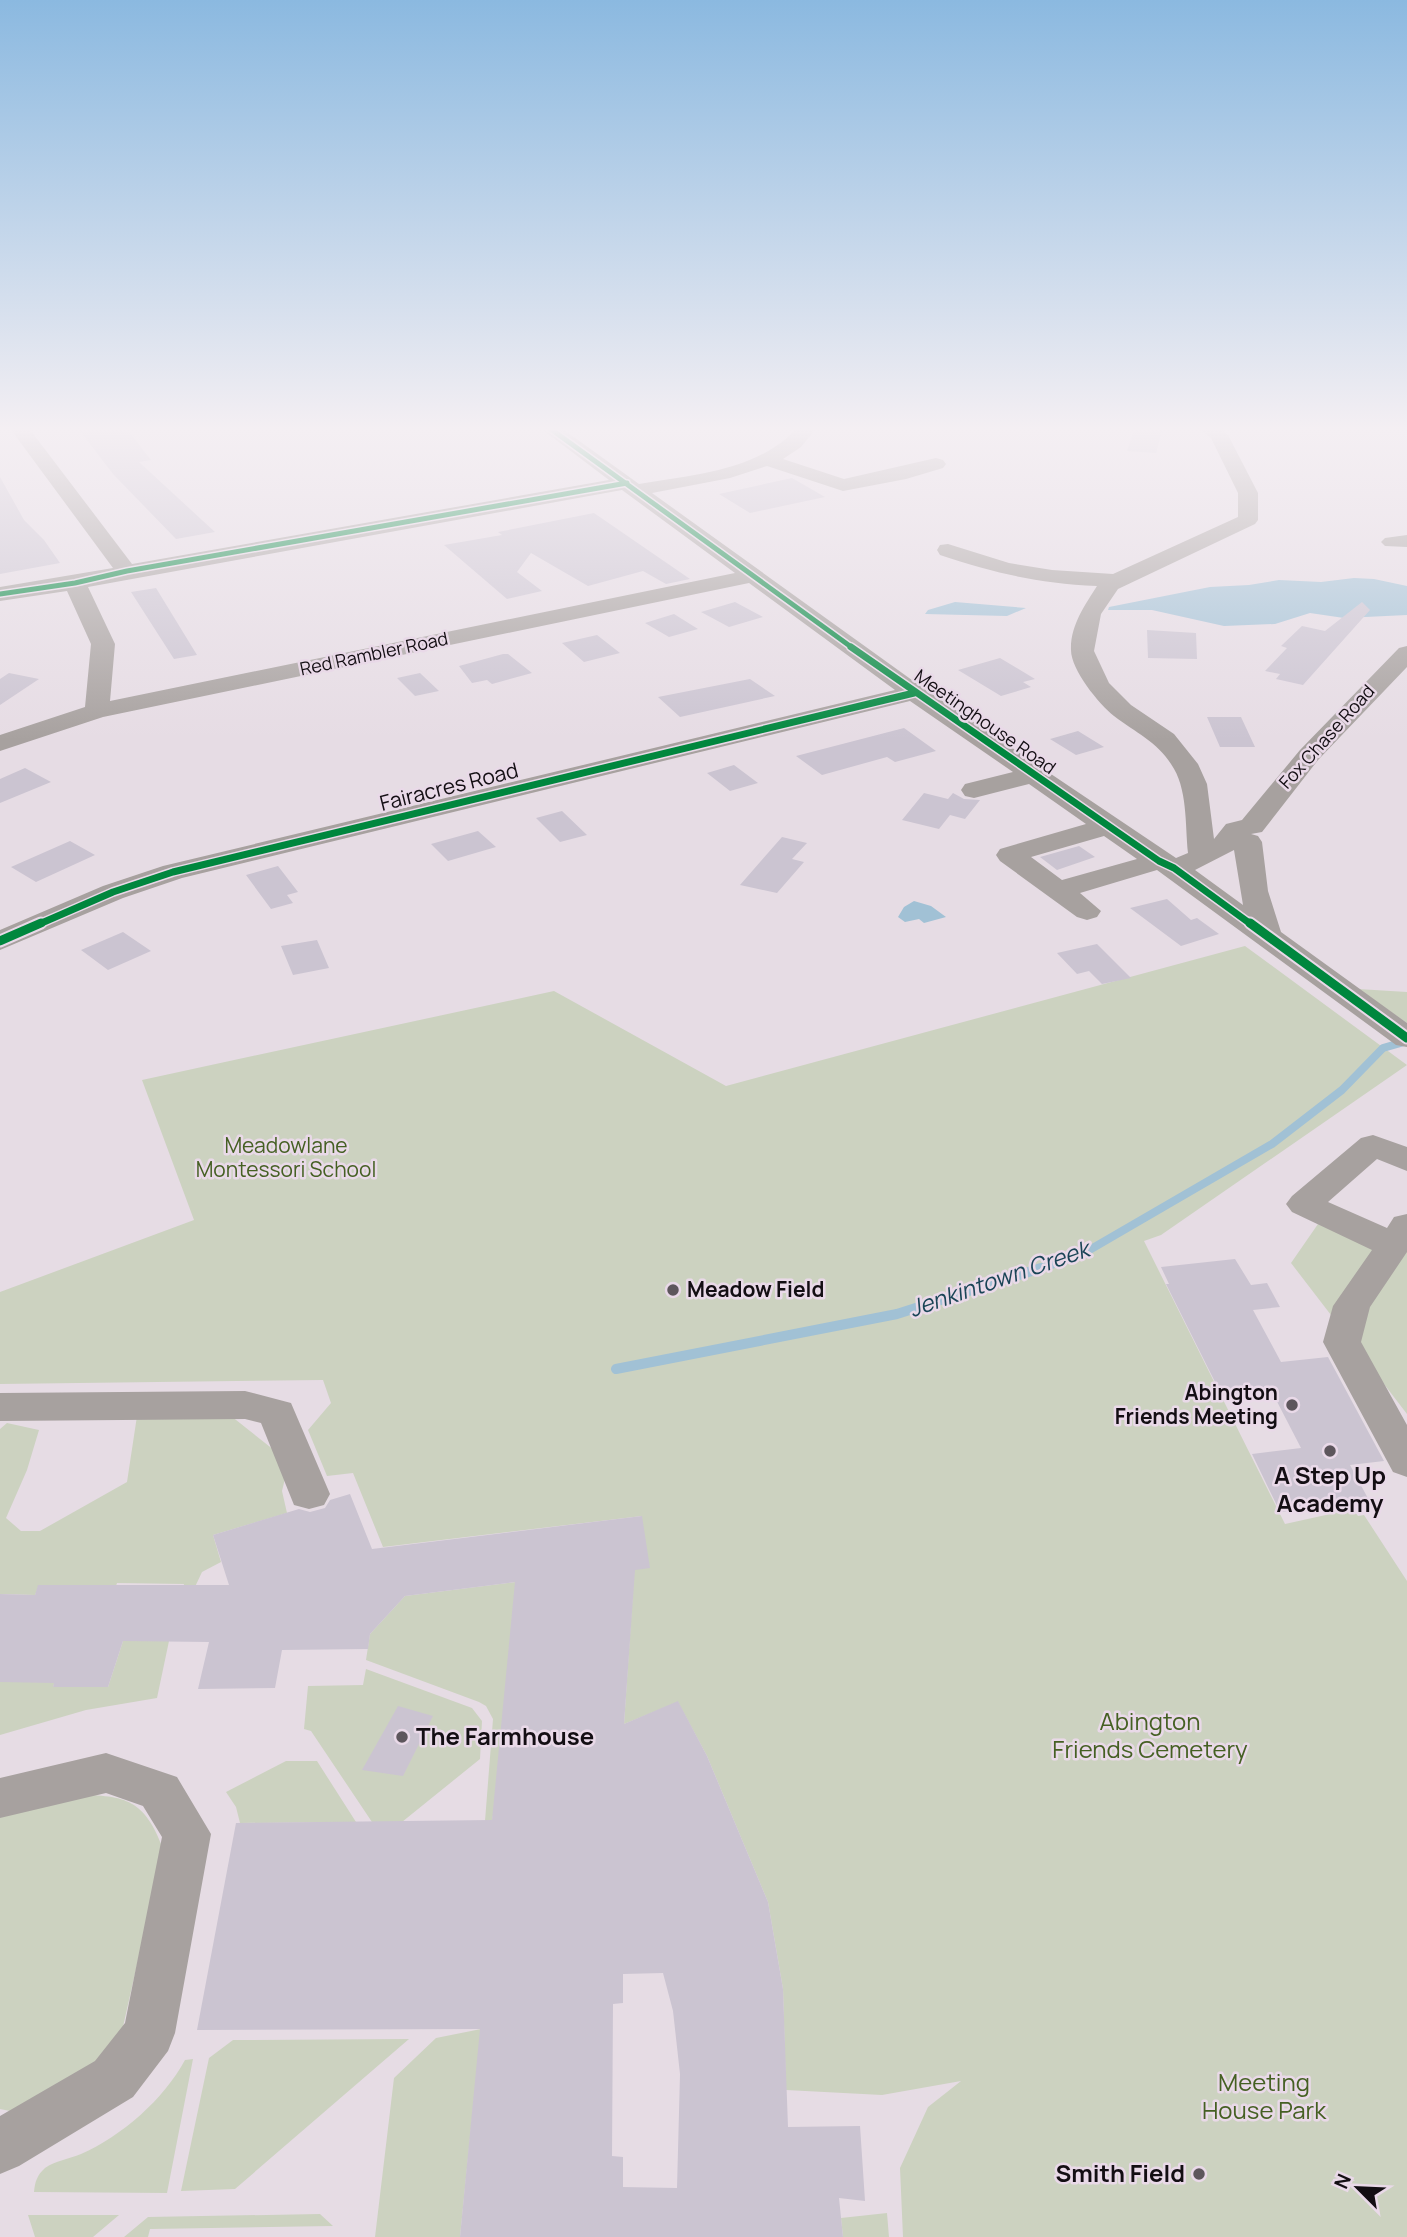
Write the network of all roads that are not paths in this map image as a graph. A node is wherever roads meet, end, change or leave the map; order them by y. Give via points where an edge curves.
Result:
1 (97, 531) edge
2 (362, 531) edge
3 (692, 531) edge
4 (1224, 531) edge
5 (948, 550) dead end
6 (127, 571) junction
7 (751, 576) junction
8 (1118, 581) junction
9 (75, 583) junction
10 (0, 594) edge
11 (1407, 653) edge
12 (914, 693) junction
13 (97, 711) junction
14 (0, 743) edge
15 (1034, 775) junction
16 (974, 790) dead end
17 (1107, 826) junction
18 (1250, 834) junction
19 (1184, 861) junction
20 (1058, 890) junction
21 (1087, 911) dead end
22 (1269, 939) junction
23 (0, 942) edge
24 (1395, 1030) edge
25 (1407, 1160) edge
26 (1400, 1235) edge
27 (0, 1407) edge
28 (1407, 1462) edge
29 (309, 1494) dead end
30 (0, 1798) edge
31 (0, 2147) edge

1 - 6 street
2 - 6 street
3 - 7 street, Meetinghouse Road
4 - 8 street
5 - 8 street via 1034,574
6 - 9 street
7 - 12 street, Meetinghouse Road
7 - 13 street, Red Rambler Road
8 - 19 street via 1110,584 1090,614 1082,651 1098,686 1122,710 1165,739 1185,764 1194,784
9 - 10 street
9 - 13 street via 103,644
11 - 18 street, Fox Chase Road via 1309,755
12 - 15 street, Meetinghouse Road
12 - 23 street, Fairacres Road via 173,872 113,892
13 - 14 street, Red Rambler Road
15 - 16 street
15 - 17 street, Meetinghouse Road
17 - 19 street, Meetinghouse Road
17 - 20 street via 1010,855
18 - 19 street, Fox Chase Road via 1233,855
18 - 22 street via 1250,882
19 - 20 street, Fox Chase Road
19 - 22 street, Meetinghouse Road
20 - 21 street
22 - 24 street, Meetinghouse Road
25 - 26 street via 1373,1145 1304,1204
26 - 28 street via 1352,1306 1342,1342
27 - 29 street via 245,1405 276,1413
30 - 31 street via 106,1773 160,1791 187,1834 149,2033 114,2079

